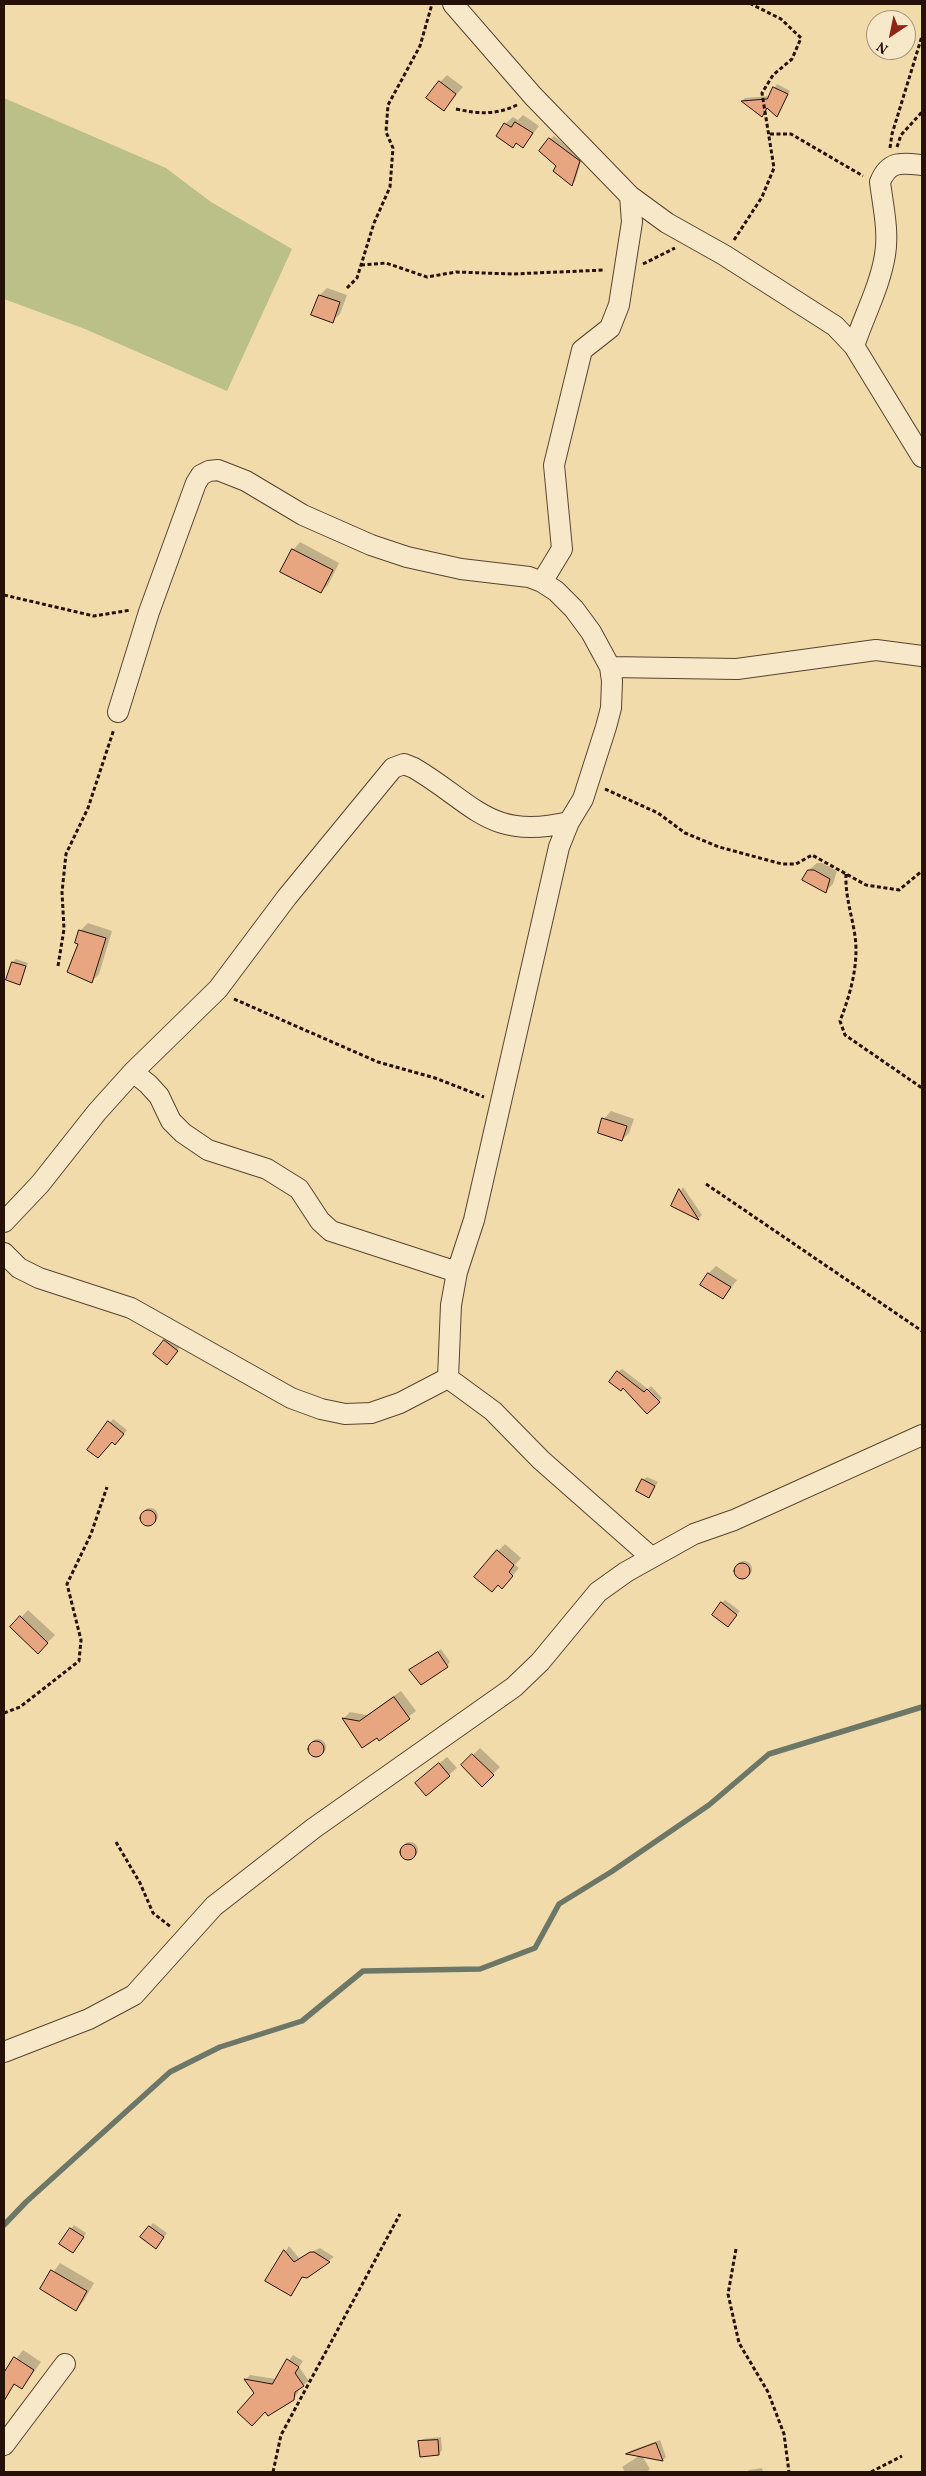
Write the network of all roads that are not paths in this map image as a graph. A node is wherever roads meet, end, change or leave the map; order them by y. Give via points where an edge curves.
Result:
1 (453, 4) edge
2 (922, 165) edge
3 (630, 196) junction
4 (854, 346) junction
5 (922, 457) edge
6 (542, 582) junction
7 (922, 656) edge
8 (610, 667) junction
9 (118, 712) road end
10 (569, 822) junction
11 (133, 1072) junction
12 (4, 1222) edge
13 (4, 1253) edge
14 (458, 1272) junction
15 (448, 1378) junction
16 (922, 1435) edge
17 (651, 1557) junction
18 (4, 2052) edge
19 (65, 2364) dead end
20 (4, 2445) edge

1 - 3 street via 533,96
2 - 4 street via 894,164 880,182 886,232 885,255
3 - 4 street via 694,240 819,314
3 - 6 street via 632,222 619,305 610,328 582,350 554,465 562,548
4 - 5 street
6 - 8 street via 574,609
6 - 9 street via 530,577 461,569 407,557 303,515 246,481 218,470 209,471 196,483 149,612
7 - 8 street via 876,650 737,669
8 - 10 street via 611,708 590,782
10 - 11 street via 531,828 499,824 482,816 414,768 404,764 393,768 293,889 218,989
10 - 14 street via 559,848 474,1220
11 - 12 street via 40,1184
11 - 14 street via 159,1096 171,1121 183,1133 208,1150 267,1169 298,1189 331,1231
13 - 15 street via 19,1268 39,1278 131,1308 291,1398 321,1409 346,1414 370,1413 400,1403
14 - 15 street via 451,1306
15 - 17 street via 492,1411 541,1460
16 - 17 street via 734,1520 694,1534
17 - 18 street via 598,1592 540,1662 514,1687 314,1828 214,1906 134,1995 89,2018
19 - 20 street

